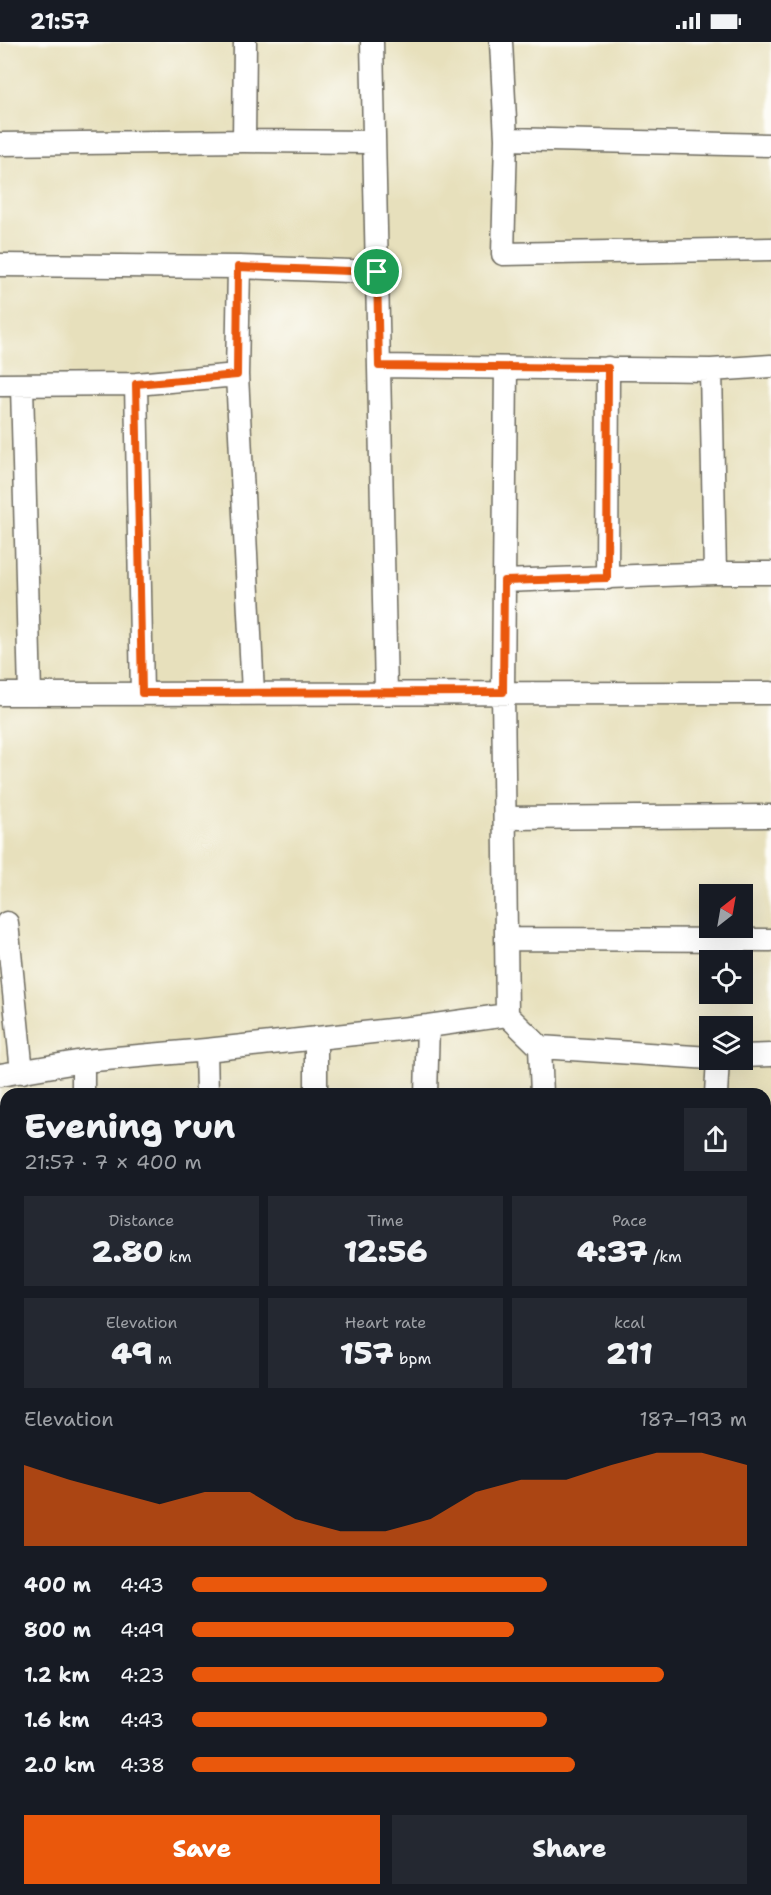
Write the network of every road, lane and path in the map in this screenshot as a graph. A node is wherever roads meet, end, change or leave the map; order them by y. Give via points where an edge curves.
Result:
1 (245, 42) edge
2 (372, 42) edge
3 (501, 42) edge
4 (506, 139) junction
5 (244, 141) junction
6 (374, 142) junction
7 (0, 144) edge
8 (771, 146) edge
9 (771, 249) edge
10 (0, 265) edge
11 (238, 267) junction
12 (377, 272) junction
13 (379, 366) junction
14 (771, 366) edge
15 (506, 368) junction
16 (608, 368) junction
17 (711, 370) junction
18 (237, 375) junction
19 (136, 384) junction
20 (11, 386) edge
21 (715, 573) junction
22 (771, 573) edge
23 (607, 578) junction
24 (504, 581) junction
25 (503, 692) junction
26 (142, 693) junction
27 (253, 693) junction
28 (386, 693) junction
29 (771, 693) edge
30 (0, 694) edge
31 (30, 694) junction
32 (771, 816) edge
33 (505, 818) junction
34 (7, 923) dead end
35 (507, 939) junction
36 (771, 940) edge
37 (507, 1015) junction
38 (428, 1026) junction
39 (316, 1038) junction
40 (540, 1047) junction
41 (206, 1050) junction
42 (771, 1055) edge
43 (753, 1056) edge
44 (699, 1057) edge
45 (83, 1061) junction
46 (717, 1070) edge
47 (11, 1073) edge
48 (83, 1088) edge
49 (207, 1088) edge
50 (316, 1088) edge
51 (426, 1088) edge
52 (542, 1088) edge
53 (716, 1088) edge

1 - 5 street
2 - 6 street
3 - 4 street
4 - 8 street
4 - 9 street via 503,254
5 - 6 street
5 - 7 street
6 - 12 street
10 - 11 street
11 - 12 street
11 - 18 street
12 - 13 street
13 - 15 street
13 - 28 street
14 - 17 street
15 - 16 street
15 - 24 street
16 - 17 street
16 - 23 street
17 - 21 street
18 - 19 street
18 - 27 street
19 - 20 street
19 - 26 street
20 - 31 street
21 - 22 street
21 - 23 street
23 - 24 street
24 - 25 street
25 - 28 street
25 - 29 street
25 - 33 street
26 - 27 street
26 - 31 street
27 - 28 street
30 - 31 street
32 - 33 street
33 - 35 street
34 - 47 street
35 - 36 street
35 - 37 street
37 - 38 street
37 - 40 street
38 - 39 street
38 - 51 street
39 - 41 street
39 - 50 street
40 - 44 street
40 - 52 street
41 - 45 street
41 - 49 street
42 - 43 street
45 - 47 street
45 - 48 street
46 - 53 street

